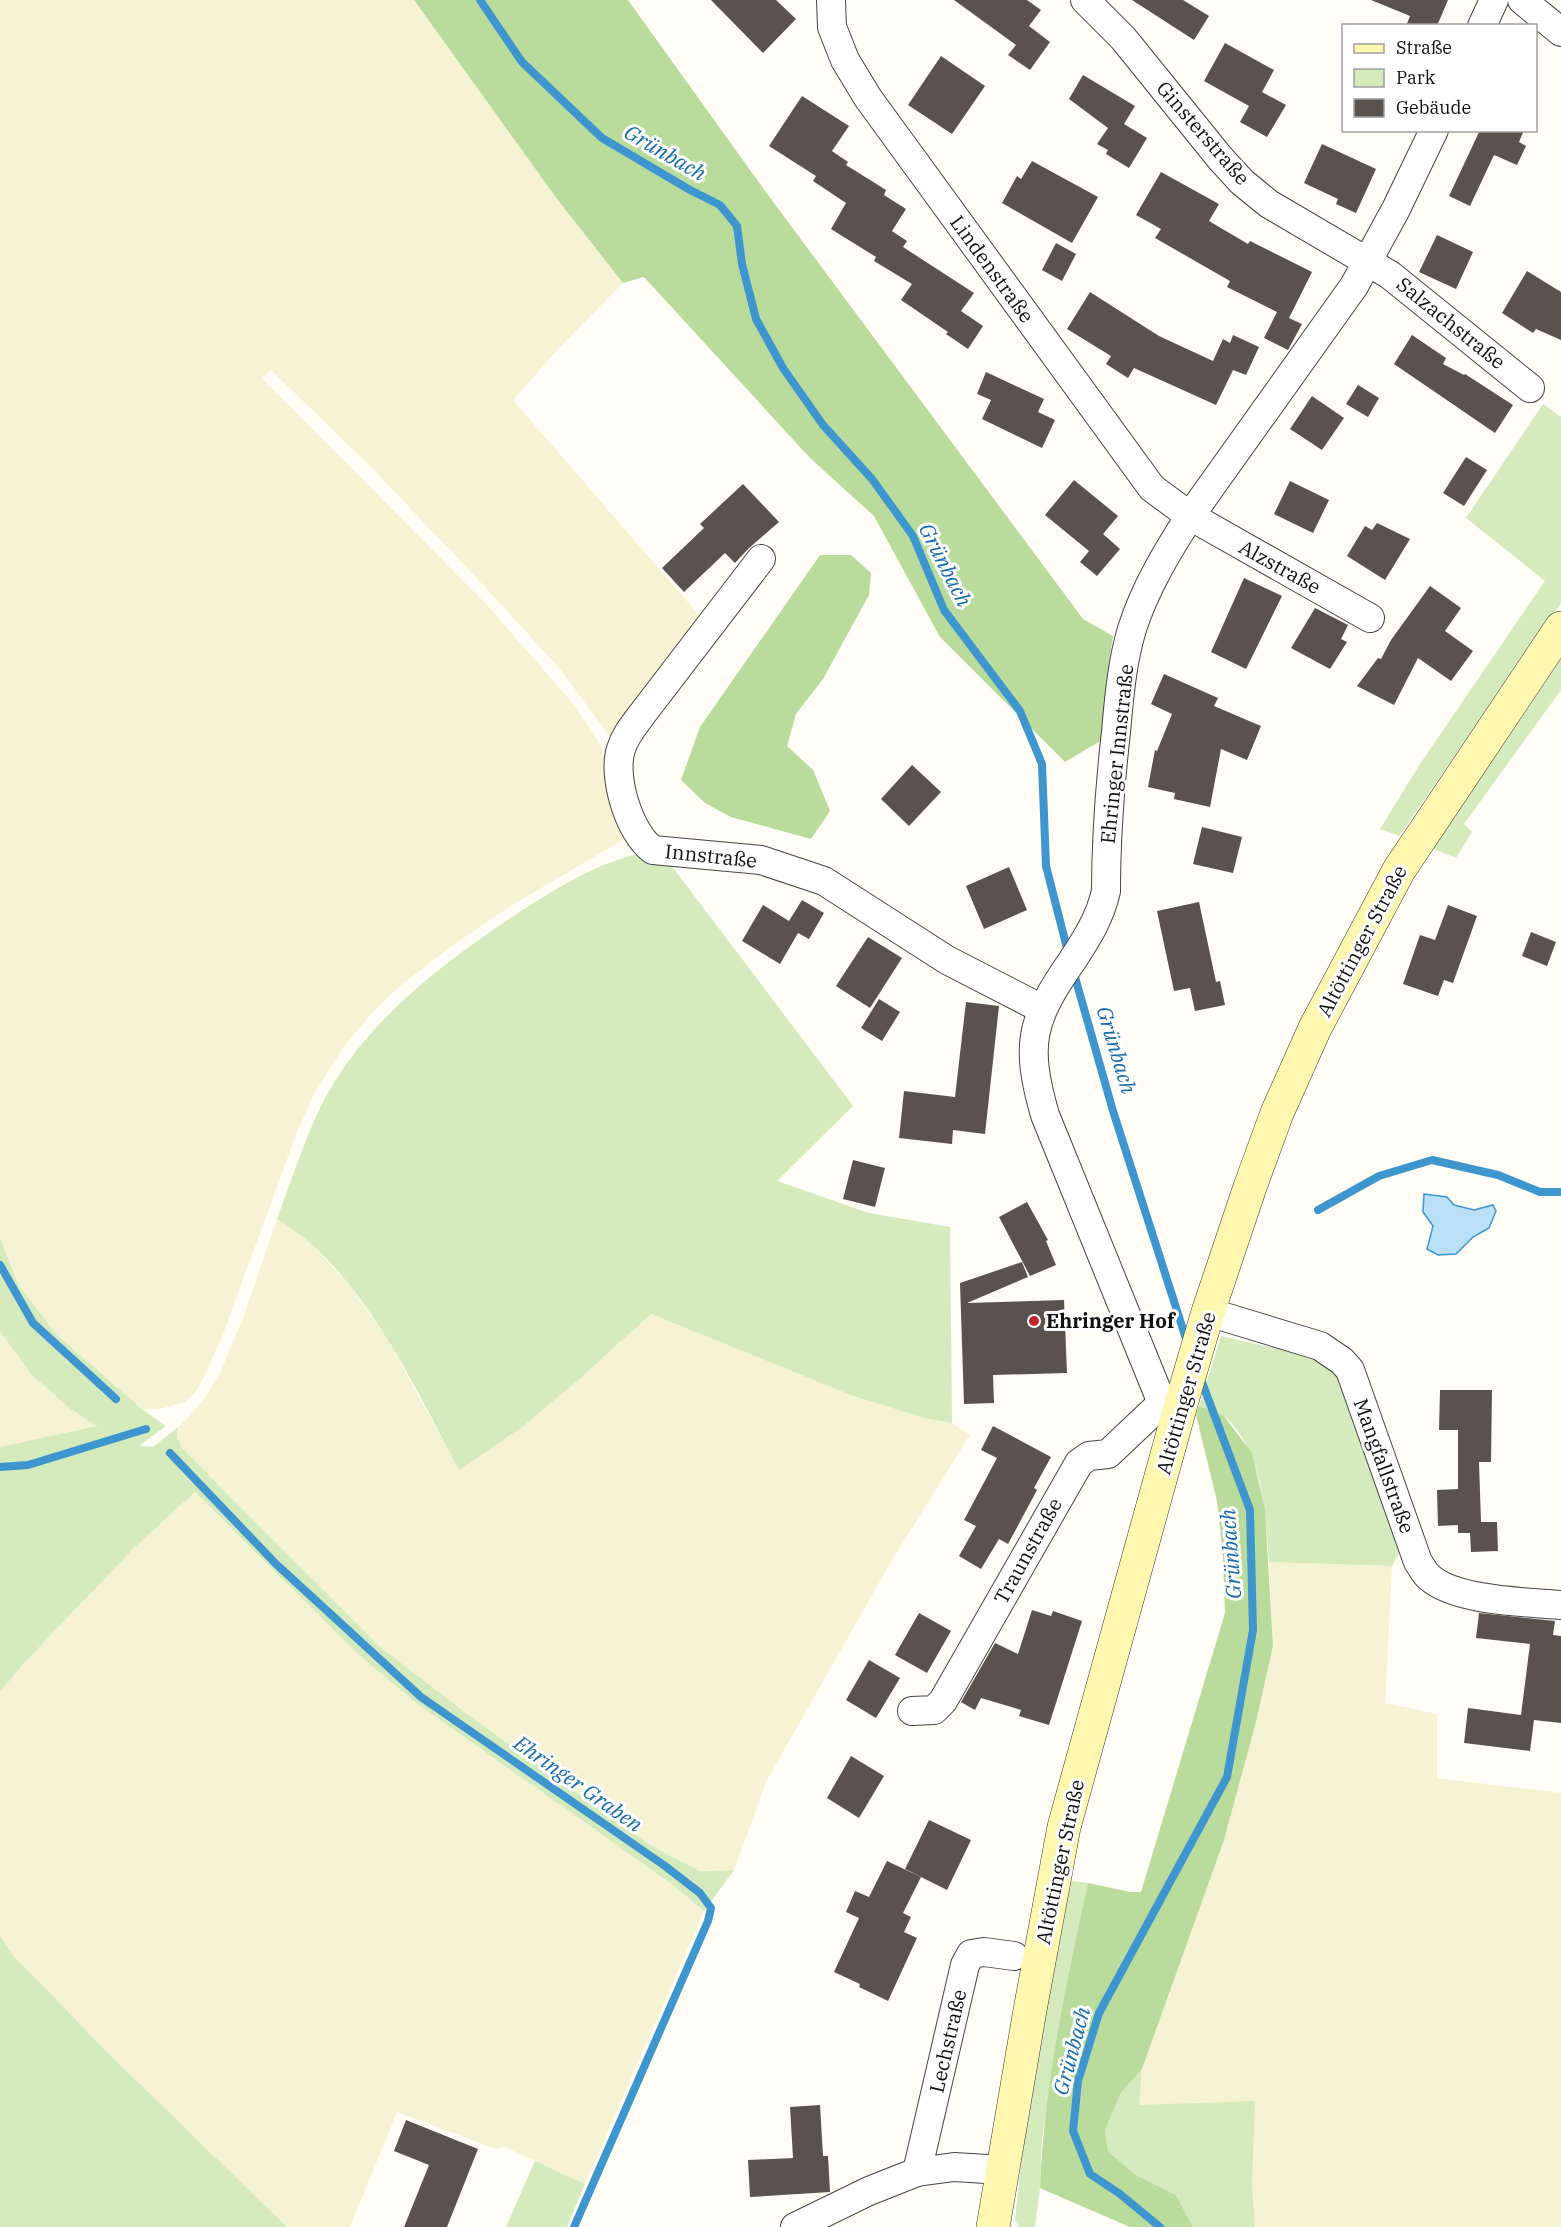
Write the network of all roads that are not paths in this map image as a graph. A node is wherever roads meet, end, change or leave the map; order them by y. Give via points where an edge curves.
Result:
1 (831, 0) edge
2 (1085, 0) edge
3 (1494, 0) edge
4 (1522, 0) edge
5 (1483, 24) edge
6 (1561, 32) edge
7 (1433, 132) edge
8 (1369, 261) junction
9 (1530, 387) dead end
10 (1190, 516) junction
11 (761, 559) dead end
12 (1370, 618) dead end
13 (1561, 628) edge
14 (1042, 1010) junction
15 (1205, 1322) junction
16 (1175, 1404) junction
17 (1561, 1605) edge
18 (912, 1711) dead end
19 (1014, 1956) dead end
20 (1003, 2170) junction
21 (917, 2172) junction
22 (795, 2227) edge
23 (993, 2227) edge

1 - 10 street, Lindenstraße via 832,27 845,60 868,98 1152,488
2 - 8 street, Ginsterstraße via 1123,38 1242,182 1269,204
3 - 5 street
4 - 6 street
7 - 8 street, Ehringer Innstraße
8 - 9 street, Salzachstraße
8 - 10 street, Ehringer Innstraße
10 - 12 street, Alzstraße
10 - 14 street, Ehringer Innstraße via 1155,575 1131,631 1120,688 1106,891 1101,912
11 - 14 street, Innstraße via 628,733 621,748 618,766 624,799 636,831 653,850 761,860 824,881 947,960
13 - 15 main road, Altöttinger Straße via 1399,870 1347,967 1277,1113
14 - 16 street, Ehringer Innstraße via 1032,1056 1045,1115
15 - 16 main road, Altöttinger Straße
15 - 17 street, Mangfallstraße via 1320,1346 1350,1370 1419,1562 1428,1577 1463,1594
16 - 18 street, Traunstraße via 1108,1454 1089,1456 1078,1463 943,1701 934,1710
16 - 20 main road, Altöttinger Straße via 1065,1827
19 - 21 street, Lechstraße via 971,1954 965,1965
20 - 21 street via 954,2167
20 - 23 main road, Altöttinger Straße
21 - 22 street

